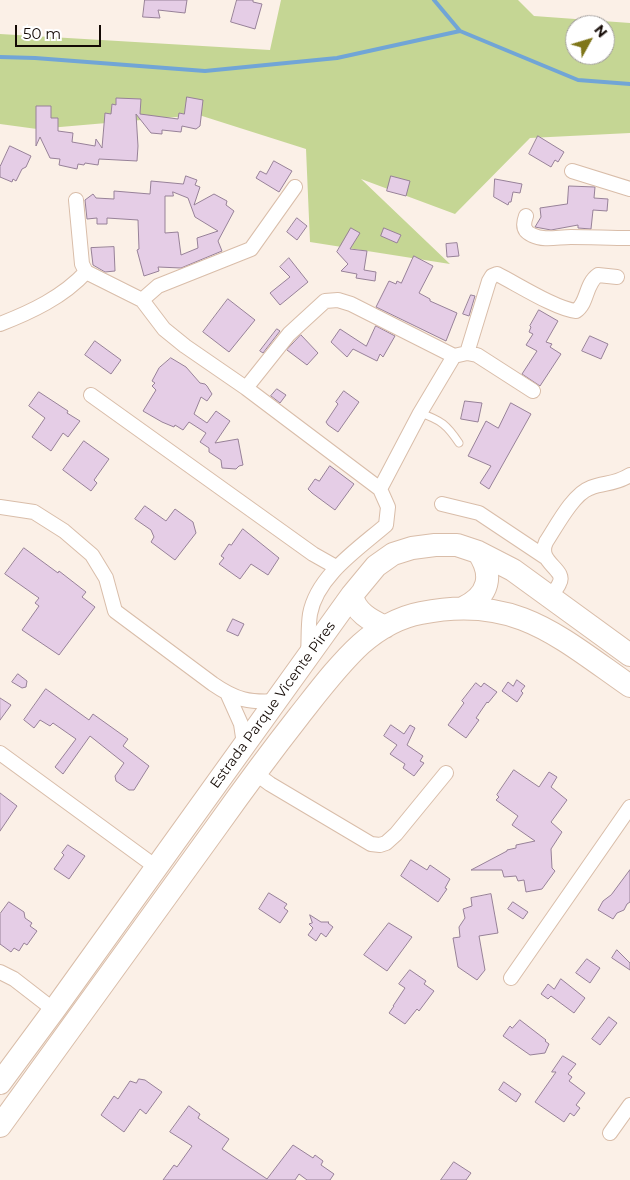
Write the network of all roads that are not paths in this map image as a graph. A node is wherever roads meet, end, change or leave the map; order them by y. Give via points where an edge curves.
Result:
1 (572, 171) dead end
2 (295, 187) dead end
3 (630, 189) edge
4 (76, 200) dead end
5 (526, 216) dead end
6 (630, 238) edge
7 (86, 272) junction
8 (617, 277) dead end
9 (142, 300) junction
10 (0, 324) edge
11 (460, 355) junction
12 (246, 388) junction
13 (533, 391) dead end
14 (91, 395) dead end
15 (420, 413) junction
16 (459, 443) dead end
17 (630, 474) edge
18 (380, 489) junction
19 (442, 504) dead end
20 (0, 507) edge
21 (478, 552) junction
22 (545, 557) junction
23 (336, 567) junction
24 (352, 595) junction
25 (549, 597) junction
26 (463, 608) junction
27 (385, 627) junction
28 (630, 655) edge
29 (308, 656) junction
30 (630, 686) edge
31 (228, 695) junction
32 (277, 700) junction
33 (244, 744) junction
34 (0, 753) edge
35 (255, 773) junction
36 (446, 773) dead end
37 (630, 807) edge
38 (156, 867) junction
39 (0, 972) edge
40 (512, 978) dead end
41 (54, 1010) junction
42 (22, 1052) junction
43 (44, 1065) junction
44 (0, 1083) edge
45 (630, 1105) edge
46 (0, 1126) edge
47 (610, 1133) dead end

1 - 3 street
2 - 9 street via 251,249 158,286
4 - 7 street via 82,264
5 - 6 street via 524,230 532,235 552,239
7 - 9 street
7 - 10 street via 76,283 31,312
8 - 11 street via 605,274 592,279 580,308 570,311 497,274 492,276
9 - 12 street via 164,329
11 - 12 street via 351,304 325,301 289,334
11 - 13 street via 477,355
11 - 15 street
12 - 18 street
14 - 23 street via 313,554
15 - 16 lane via 448,426
15 - 18 street
17 - 22 street via 581,493 546,542 543,548
18 - 23 street via 388,507 386,525
19 - 22 street via 479,513
20 - 31 street via 34,512 64,531 92,555 106,578 115,611
21 - 24 main road, Estrada Parque Vicente Pires via 457,545 435,545 393,554 376,566
21 - 25 main road, Estrada Parque Vicente Pires via 513,570
21 - 26 main road via 485,561 486,584 473,603
22 - 25 street via 561,577
23 - 29 street via 326,578 310,613
24 - 27 main road via 360,612
24 - 29 main road, Estrada Parque Vicente Pires
25 - 28 main road, Estrada Parque Vicente Pires
26 - 27 main road, Estrada Parque Vicente Pires via 419,613
26 - 30 main road, Estrada Parque Vicente Pires via 498,611 539,625
27 - 35 main road, Estrada Parque Vicente Pires via 339,667
29 - 32 main road, Estrada Parque Vicente Pires
31 - 32 street via 257,702
31 - 33 street via 241,724
32 - 33 main road, Estrada Parque Vicente Pires
33 - 38 main road, Estrada Parque Vicente Pires
34 - 38 street
35 - 36 street via 372,844 380,845 396,834
35 - 43 main road, Estrada Parque Vicente Pires
37 - 40 street
38 - 41 main road, Estrada Parque Vicente Pires
39 - 41 street
41 - 42 main road, Estrada Parque Vicente Pires
42 - 43 main road via 28,1050 39,1054
42 - 44 main road, Estrada Parque Vicente Pires
43 - 46 main road, Estrada Parque Vicente Pires
45 - 47 street

